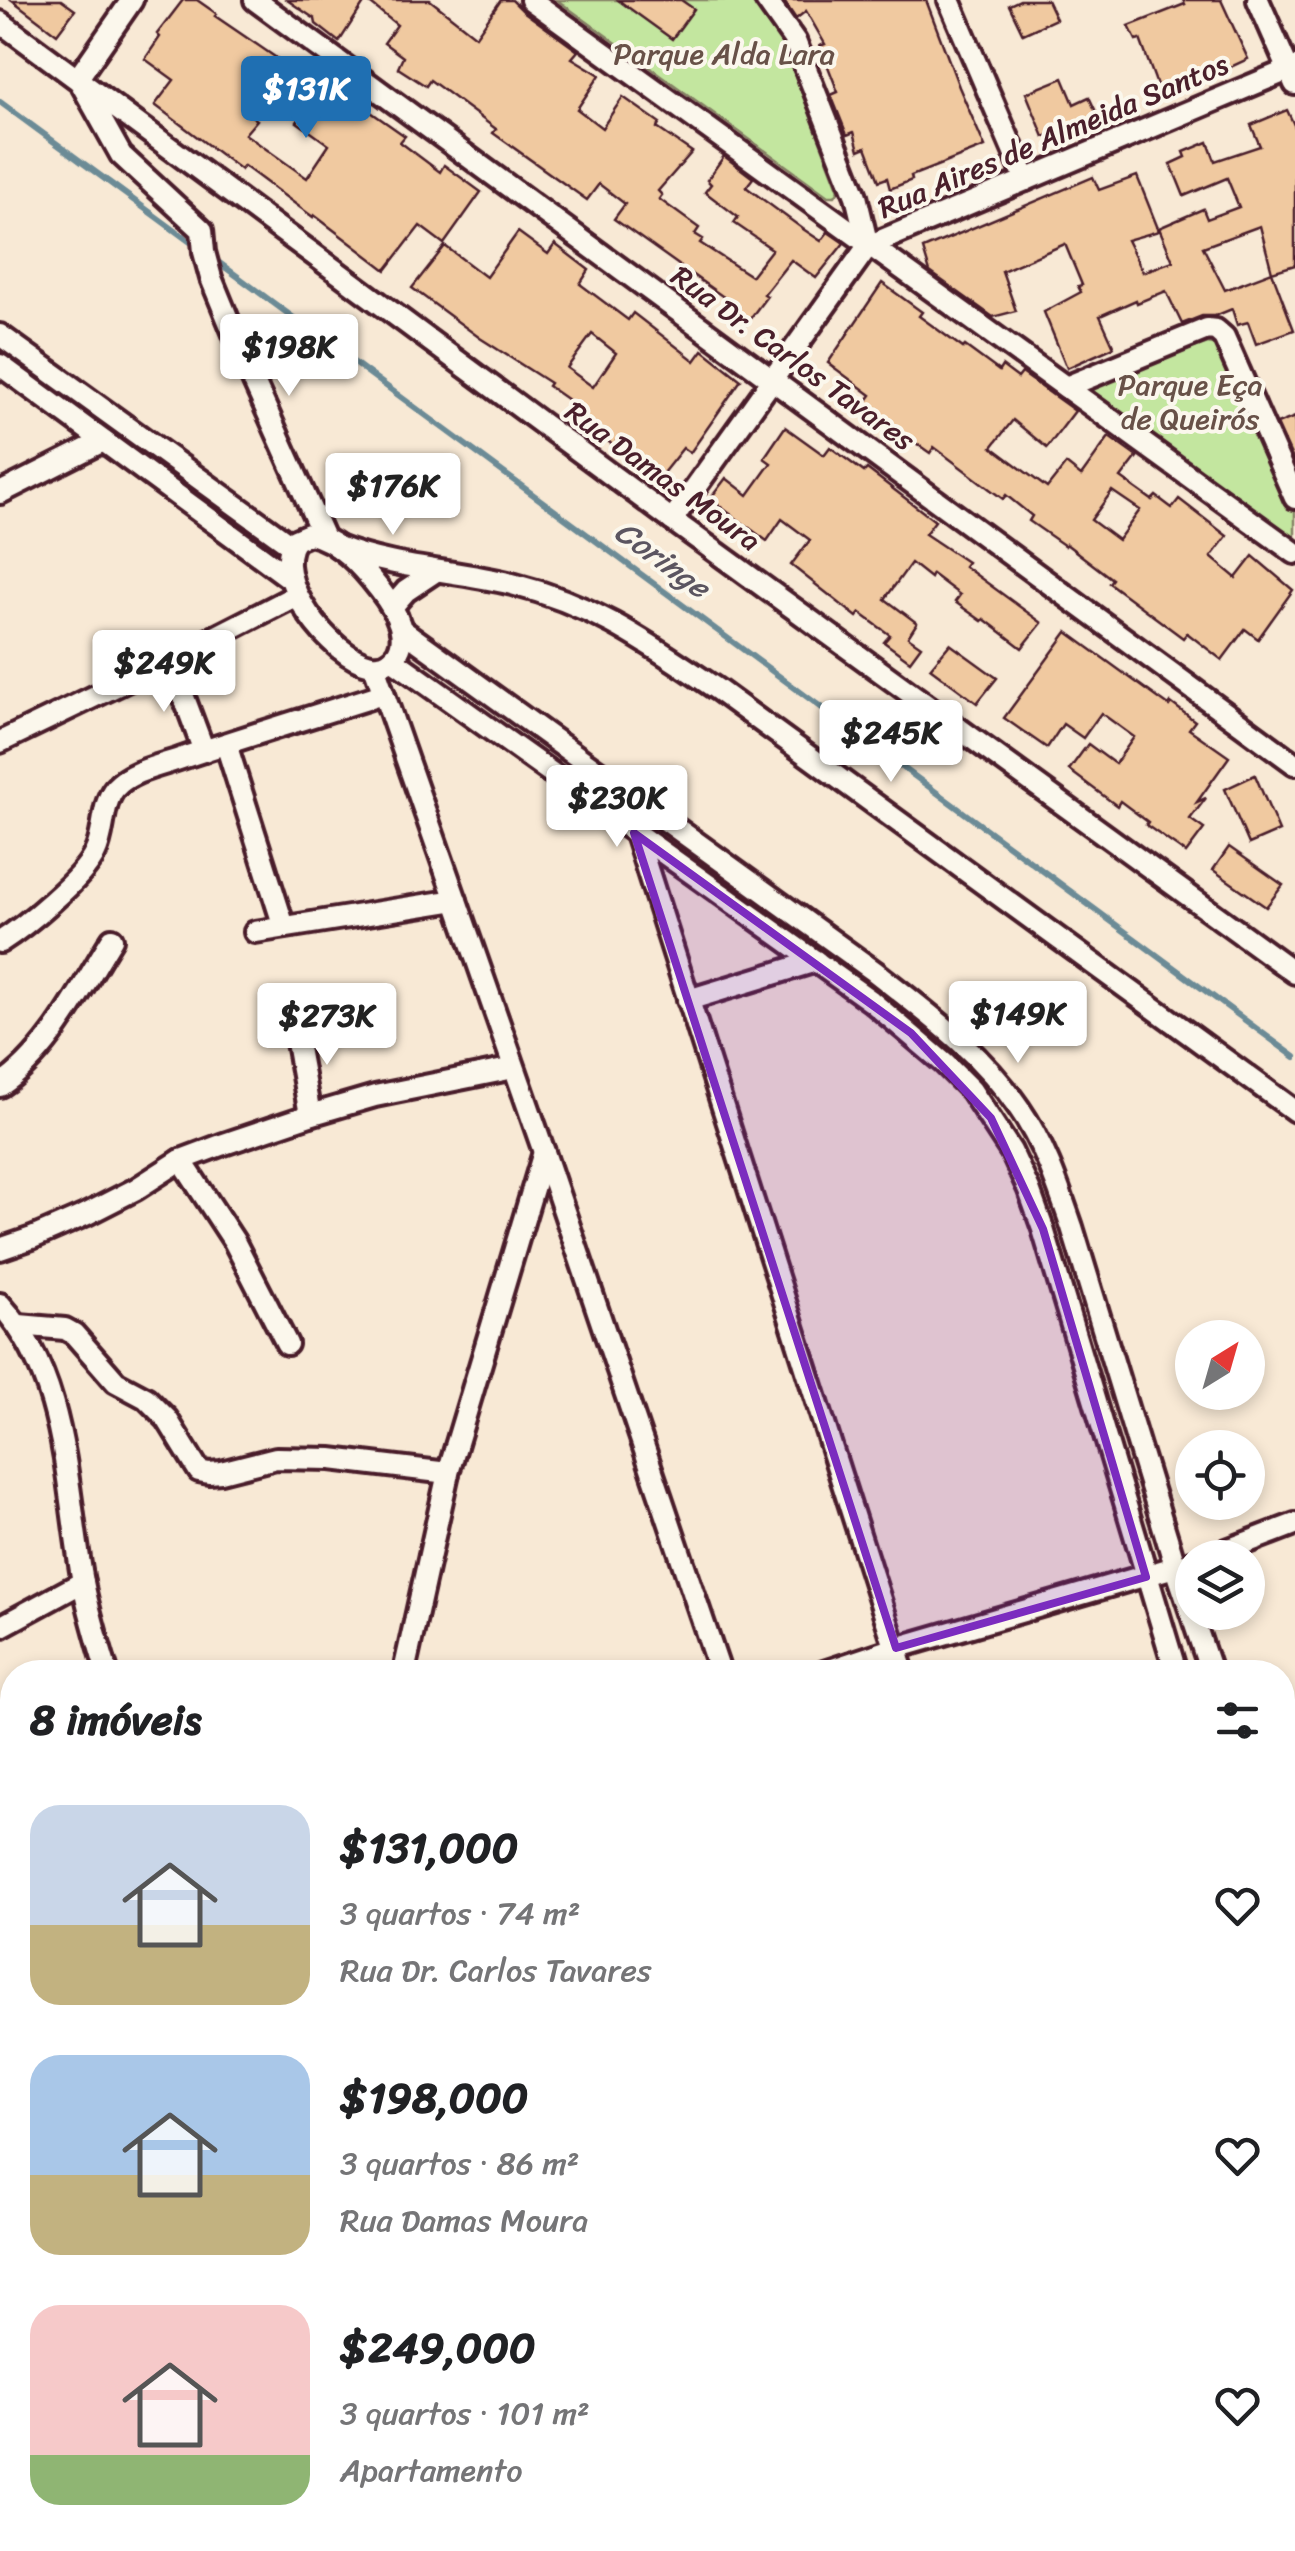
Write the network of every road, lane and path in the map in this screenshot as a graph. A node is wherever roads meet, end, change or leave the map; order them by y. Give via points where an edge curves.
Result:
1 (132, 0) edge
2 (255, 0) edge
3 (531, 0) edge
4 (766, 0) edge
5 (949, 0) edge
6 (1258, 0) edge
7 (0, 22) edge
8 (1293, 73) edge
9 (78, 78) junction
10 (1026, 180) junction
11 (868, 246) junction
12 (0, 334) edge
13 (0, 365) edge
14 (774, 381) junction
15 (1066, 387) junction
16 (103, 440) junction
17 (0, 493) edge
18 (1295, 498) edge
19 (672, 520) junction
20 (331, 543) junction
21 (291, 546) junction
22 (1295, 553) edge
23 (436, 570) junction
24 (294, 587) junction
25 (392, 607) junction
26 (401, 629) junction
27 (170, 660) junction
28 (383, 662) junction
29 (384, 694) junction
30 (0, 742) edge
31 (226, 744) junction
32 (204, 751) junction
33 (1295, 764) edge
34 (635, 798) junction
35 (634, 832) junction
36 (456, 900) junction
37 (284, 927) junction
38 (255, 932) dead end
39 (112, 940) dead end
40 (0, 942) edge
41 (816, 961) junction
42 (1295, 973) edge
43 (688, 1000) junction
44 (295, 1031) dead end
45 (514, 1068) junction
46 (0, 1086) edge
47 (1295, 1111) edge
48 (310, 1114) junction
49 (544, 1152) junction
50 (181, 1160) junction
51 (0, 1248) edge
52 (0, 1304) edge
53 (19, 1325) junction
54 (287, 1344) dead end
55 (448, 1473) junction
56 (1295, 1524) edge
57 (1175, 1540) edge
58 (1253, 1540) edge
59 (1175, 1569) edge
60 (1146, 1577) junction
61 (83, 1582) junction
62 (0, 1628) edge
63 (1200, 1630) edge
64 (896, 1648) junction
65 (103, 1660) edge
66 (407, 1660) edge
67 (716, 1660) edge
68 (860, 1660) edge
69 (900, 1660) edge
70 (1172, 1660) edge
71 (1208, 1660) edge

1 - 9 street
2 - 14 street, Rua Dr. Carlos Tavares
3 - 11 street
4 - 11 street via 796,41 856,196
5 - 10 street
6 - 8 street
7 - 9 street, Rua Damas Moura
8 - 10 street, Rua Aires de Almeida Santos
9 - 19 street, Rua Damas Moura
9 - 20 street via 122,155 202,230 211,278 250,374
10 - 11 street, Rua Aires de Almeida Santos
11 - 14 street, Rua Aires de Almeida Santos
11 - 15 street
12 - 21 street
13 - 16 street
14 - 19 street, Rua Aires de Almeida Santos
14 - 33 street, Rua Dr. Carlos Tavares
15 - 18 street via 1216,330
15 - 22 street
16 - 17 street
16 - 24 street
19 - 42 street, Rua Damas Moura
20 - 21 street via 304,534
20 - 23 street via 376,560
20 - 25 street
21 - 24 street
23 - 25 street
23 - 47 street via 556,597 631,632
24 - 27 street
24 - 28 street via 312,618 349,655
25 - 26 street
26 - 28 street via 402,644
26 - 34 street
27 - 30 street
27 - 32 street
28 - 29 street
28 - 35 street
29 - 31 street
29 - 36 street
31 - 32 street
31 - 37 street
32 - 40 street via 116,786 91,862
34 - 35 street
34 - 57 street via 874,971 977,1057 1019,1108 1072,1227
35 - 41 street
35 - 43 street
36 - 37 street
36 - 45 street
37 - 38 street
39 - 46 street via 44,1044
41 - 43 street
41 - 60 street via 944,1062 1011,1151 1043,1229
43 - 64 street
44 - 48 street
45 - 48 street
45 - 49 street
48 - 50 street
49 - 55 street
49 - 67 street
50 - 51 street via 85,1215
50 - 54 street
52 - 53 street
53 - 55 street via 74,1334 116,1382 167,1419 199,1471 276,1458
53 - 61 street via 48,1385
55 - 66 street
56 - 58 street
59 - 60 street
60 - 64 street
60 - 70 street
61 - 62 street
61 - 65 street
63 - 71 street
64 - 68 street
64 - 69 street

